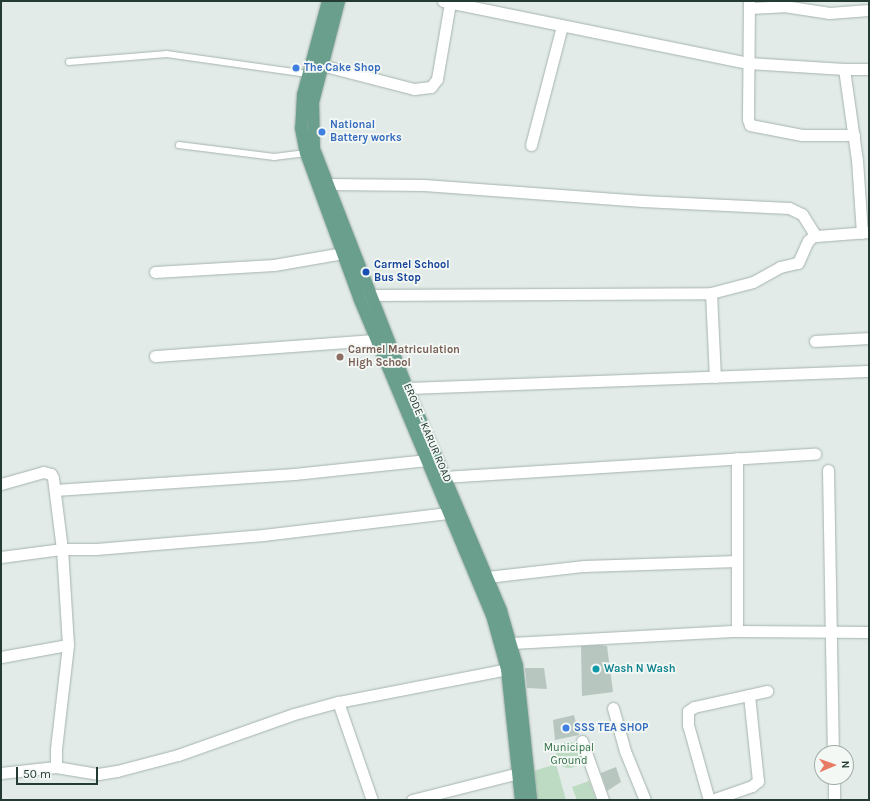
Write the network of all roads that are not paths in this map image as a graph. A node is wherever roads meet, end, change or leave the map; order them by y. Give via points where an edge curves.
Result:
1 (328, 1) edge
2 (339, 1) edge
3 (447, 2) edge
4 (749, 4) edge
5 (853, 6) edge
6 (869, 10) edge
7 (562, 26) junction
8 (68, 62) dead end
9 (748, 63) junction
10 (320, 65) junction
11 (869, 69) edge
12 (844, 70) junction
13 (308, 74) junction
14 (854, 135) junction
15 (179, 145) dead end
16 (531, 145) dead end
17 (306, 153) junction
18 (327, 184) junction
19 (866, 233) edge
20 (814, 235) junction
21 (343, 253) junction
22 (156, 272) dead end
23 (711, 293) junction
24 (370, 295) junction
25 (869, 338) edge
26 (384, 340) junction
27 (815, 341) dead end
28 (155, 356) dead end
29 (869, 371) edge
30 (715, 377) junction
31 (407, 388) junction
32 (815, 454) dead end
33 (737, 458) junction
34 (427, 460) junction
35 (828, 470) dead end
36 (445, 477) junction
37 (1, 484) edge
38 (55, 490) junction
39 (448, 513) junction
40 (62, 549) junction
41 (1, 557) edge
42 (737, 561) junction
43 (487, 577) junction
44 (737, 630) junction
45 (829, 630) junction
46 (869, 632) edge
47 (512, 643) junction
48 (68, 646) junction
49 (1, 657) edge
50 (507, 669) junction
51 (768, 691) dead end
52 (749, 695) junction
53 (338, 702) junction
54 (613, 708) dead end
55 (582, 740) dead end
56 (833, 745) edge
57 (56, 767) junction
58 (1, 773) edge
59 (519, 773) junction
60 (834, 785) edge
61 (372, 800) edge
62 (412, 800) edge
63 (521, 800) edge
64 (531, 800) edge
65 (603, 800) edge
66 (645, 800) edge
67 (710, 800) edge
68 (834, 800) edge

1 - 13 main road, ERODE - KARUR ROAD
2 - 10 main road, ERODE - KARUR ROAD
3 - 7 street
3 - 10 street via 437,79 432,88 414,89
4 - 5 street via 829,13
4 - 9 street
5 - 6 street
7 - 9 street
7 - 16 street
8 - 13 lane via 167,54
9 - 12 street
9 - 14 street via 748,119 751,126 802,135
10 - 18 main road, ERODE - KARUR ROAD via 313,102 312,128 314,149
11 - 12 street
12 - 14 street
13 - 17 main road, ERODE - KARUR ROAD via 301,109
14 - 19 street
15 - 17 lane via 274,157
17 - 21 main road, ERODE - KARUR ROAD
18 - 20 street via 424,185 642,201 788,208 802,214
18 - 24 main road, ERODE - KARUR ROAD
19 - 20 street
20 - 23 street via 808,241 798,262 780,267 753,282
21 - 22 street via 274,265
21 - 26 main road, ERODE - KARUR ROAD
23 - 24 street
23 - 30 street
24 - 26 main road, ERODE - KARUR ROAD
25 - 27 street
26 - 28 street
26 - 31 main road, ERODE - KARUR ROAD
26 - 34 main road, ERODE - KARUR ROAD
29 - 30 street
30 - 31 street
31 - 36 main road, ERODE - KARUR ROAD
32 - 33 street
33 - 36 street
33 - 42 street
34 - 38 street via 294,474
34 - 39 main road, ERODE - KARUR ROAD
35 - 45 street
36 - 43 main road, ERODE - KARUR ROAD
37 - 38 street via 47,471 53,478
38 - 40 street
39 - 40 street via 263,535 96,549
39 - 50 main road, ERODE - KARUR ROAD via 492,615
40 - 41 street
40 - 48 street
42 - 43 street via 584,566
42 - 44 street
43 - 47 main road, ERODE - KARUR ROAD
44 - 45 street
44 - 47 street
45 - 46 street
45 - 56 street
47 - 64 main road, ERODE - KARUR ROAD via 524,710
48 - 49 street
48 - 57 street
50 - 53 street
50 - 59 main road, ERODE - KARUR ROAD
51 - 52 street
52 - 67 street via 758,782
52 - 67 street via 694,707 688,711 688,725
53 - 57 street via 294,714 178,755 117,771 98,774
53 - 61 street
54 - 66 street via 625,751
55 - 65 street
57 - 58 street
59 - 62 street
59 - 63 main road, ERODE - KARUR ROAD
60 - 68 street

